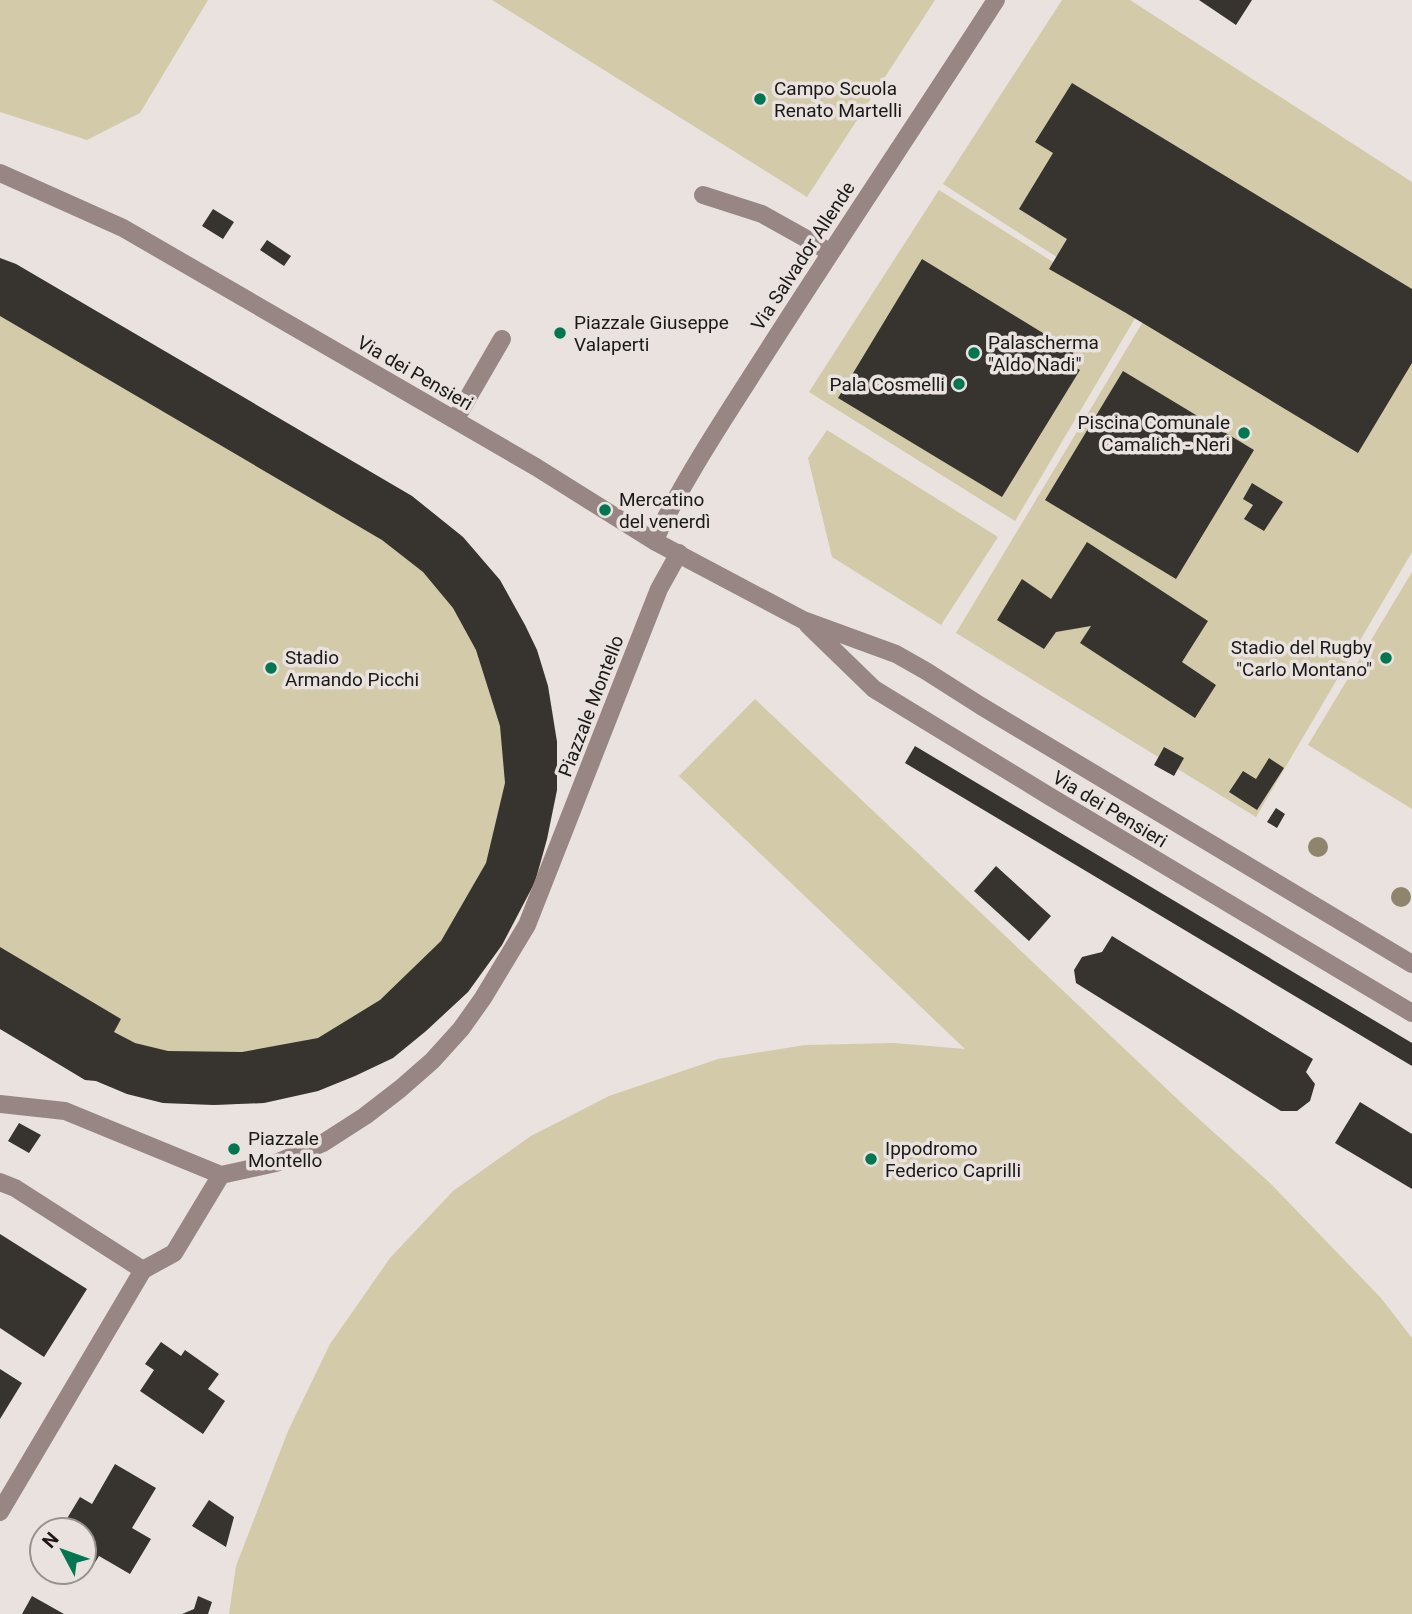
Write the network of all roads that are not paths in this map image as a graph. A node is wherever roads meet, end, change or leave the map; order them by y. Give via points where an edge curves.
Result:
1 (996, 0) edge
2 (0, 173) edge
3 (703, 195) dead end
4 (830, 252) junction
5 (502, 339) dead end
6 (455, 420) junction
7 (654, 541) junction
8 (679, 553) junction
9 (803, 620) junction
10 (1412, 964) edge
11 (1412, 1013) edge
12 (0, 1104) edge
13 (221, 1175) junction
14 (0, 1182) edge
15 (143, 1270) junction
16 (0, 1512) edge

1 - 4 street, Via Salvador Allende
2 - 6 street, Via dei Pensieri via 122,228
3 - 4 street via 762,214
4 - 7 street, Via Salvador Allende via 672,504
5 - 6 street
6 - 7 street, Via dei Pensieri
7 - 8 street, Via dei Pensieri
8 - 9 street, Via dei Pensieri
8 - 13 street, Piazzale Montello via 659,589 527,925 461,1029 400,1089 323,1143 276,1163
9 - 10 street, Via dei Pensieri via 916,665
9 - 11 street, Via dei Pensieri via 874,689
12 - 13 street via 65,1111
13 - 15 street via 174,1253
14 - 15 street
15 - 16 street

